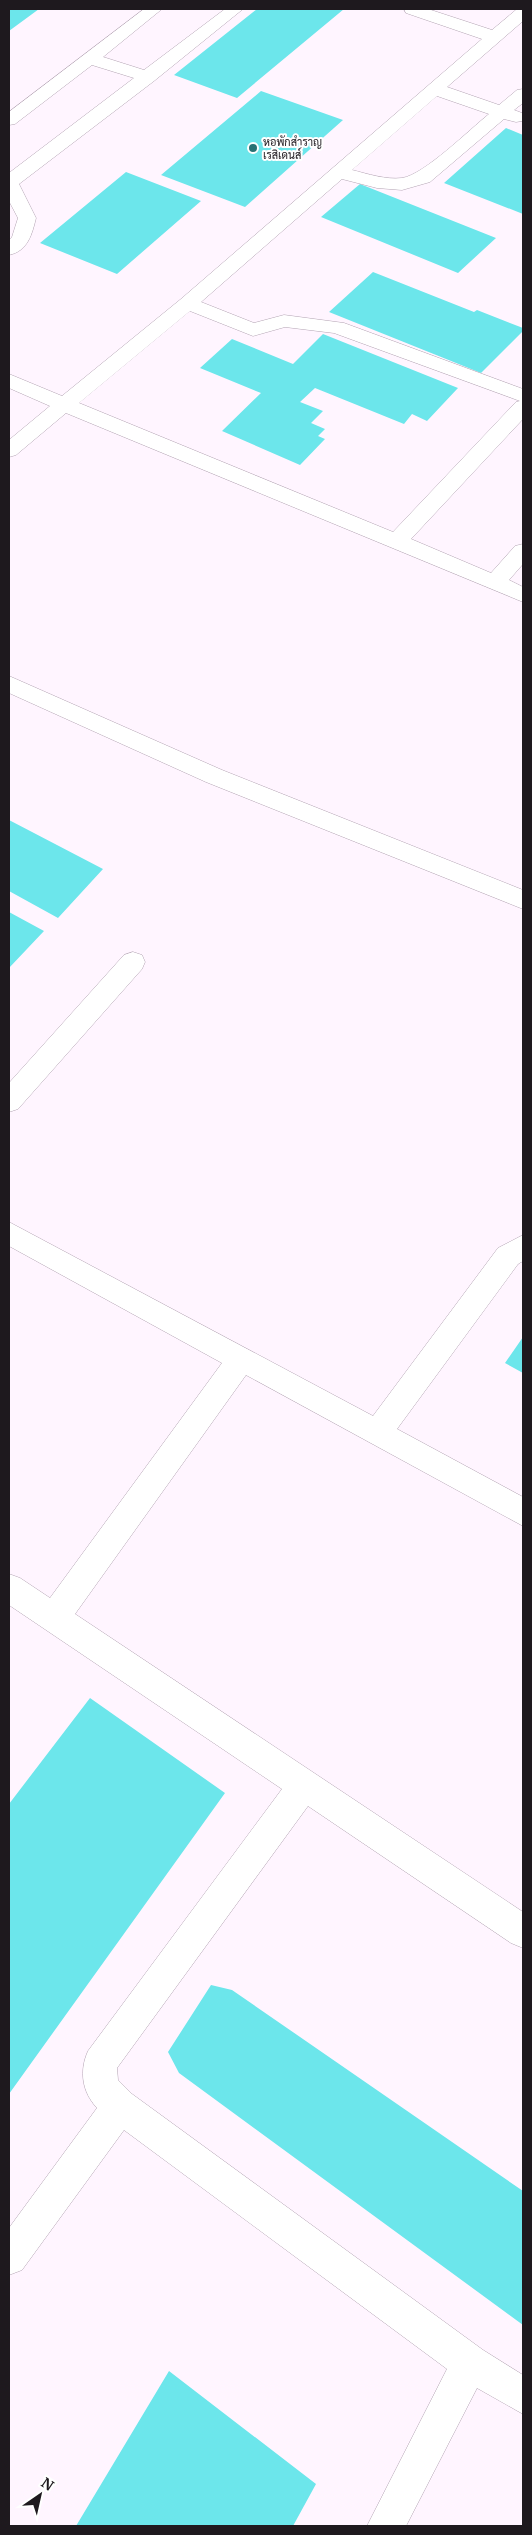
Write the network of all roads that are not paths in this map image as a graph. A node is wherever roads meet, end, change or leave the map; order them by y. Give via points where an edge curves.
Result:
1 (154, 9) edge
2 (235, 9) edge
3 (412, 9) edge
4 (523, 12) edge
5 (494, 37) junction
6 (90, 58) junction
7 (148, 77) junction
8 (435, 89) junction
9 (523, 94) edge
10 (503, 112) junction
11 (523, 119) edge
12 (9, 120) edge
13 (338, 172) junction
14 (9, 183) edge
15 (9, 249) edge
16 (188, 303) junction
17 (9, 380) edge
18 (523, 396) edge
19 (63, 405) junction
20 (523, 407) edge
21 (9, 450) edge
22 (398, 540) junction
23 (523, 551) edge
24 (494, 582) junction
25 (523, 595) edge
26 (12, 690) edge
27 (523, 900) edge
28 (133, 962) dead end
29 (9, 1101) edge
30 (9, 1233) edge
31 (523, 1248) edge
32 (241, 1359) junction
33 (378, 1433) junction
34 (523, 1512) edge
35 (9, 1588) edge
36 (54, 1618) junction
37 (304, 1785) junction
38 (523, 1931) edge
39 (120, 2106) junction
40 (9, 2257) edge
41 (470, 2363) junction
42 (523, 2396) edge
43 (386, 2526) edge

1 - 6 lane
2 - 7 lane
3 - 5 lane
4 - 5 lane
5 - 8 lane
6 - 7 lane
6 - 12 lane
7 - 14 lane
8 - 10 lane
8 - 13 lane
9 - 10 lane
10 - 11 lane
10 - 13 lane via 424,178 402,184 377,182
13 - 16 lane
14 - 15 lane via 27,218 21,239
16 - 18 lane via 253,330 284,321 337,327
16 - 19 lane
17 - 19 lane
19 - 21 lane
19 - 22 lane
20 - 22 lane
22 - 24 lane
23 - 24 lane
24 - 25 lane
26 - 27 lane via 214,776
28 - 29 lane
30 - 32 lane
31 - 33 lane via 508,1256 406,1390
32 - 33 lane
32 - 36 lane
33 - 34 lane
35 - 36 lane
36 - 37 lane
37 - 38 lane
37 - 39 lane via 100,2063 101,2087
39 - 40 lane
39 - 41 lane
41 - 42 lane
41 - 43 lane

